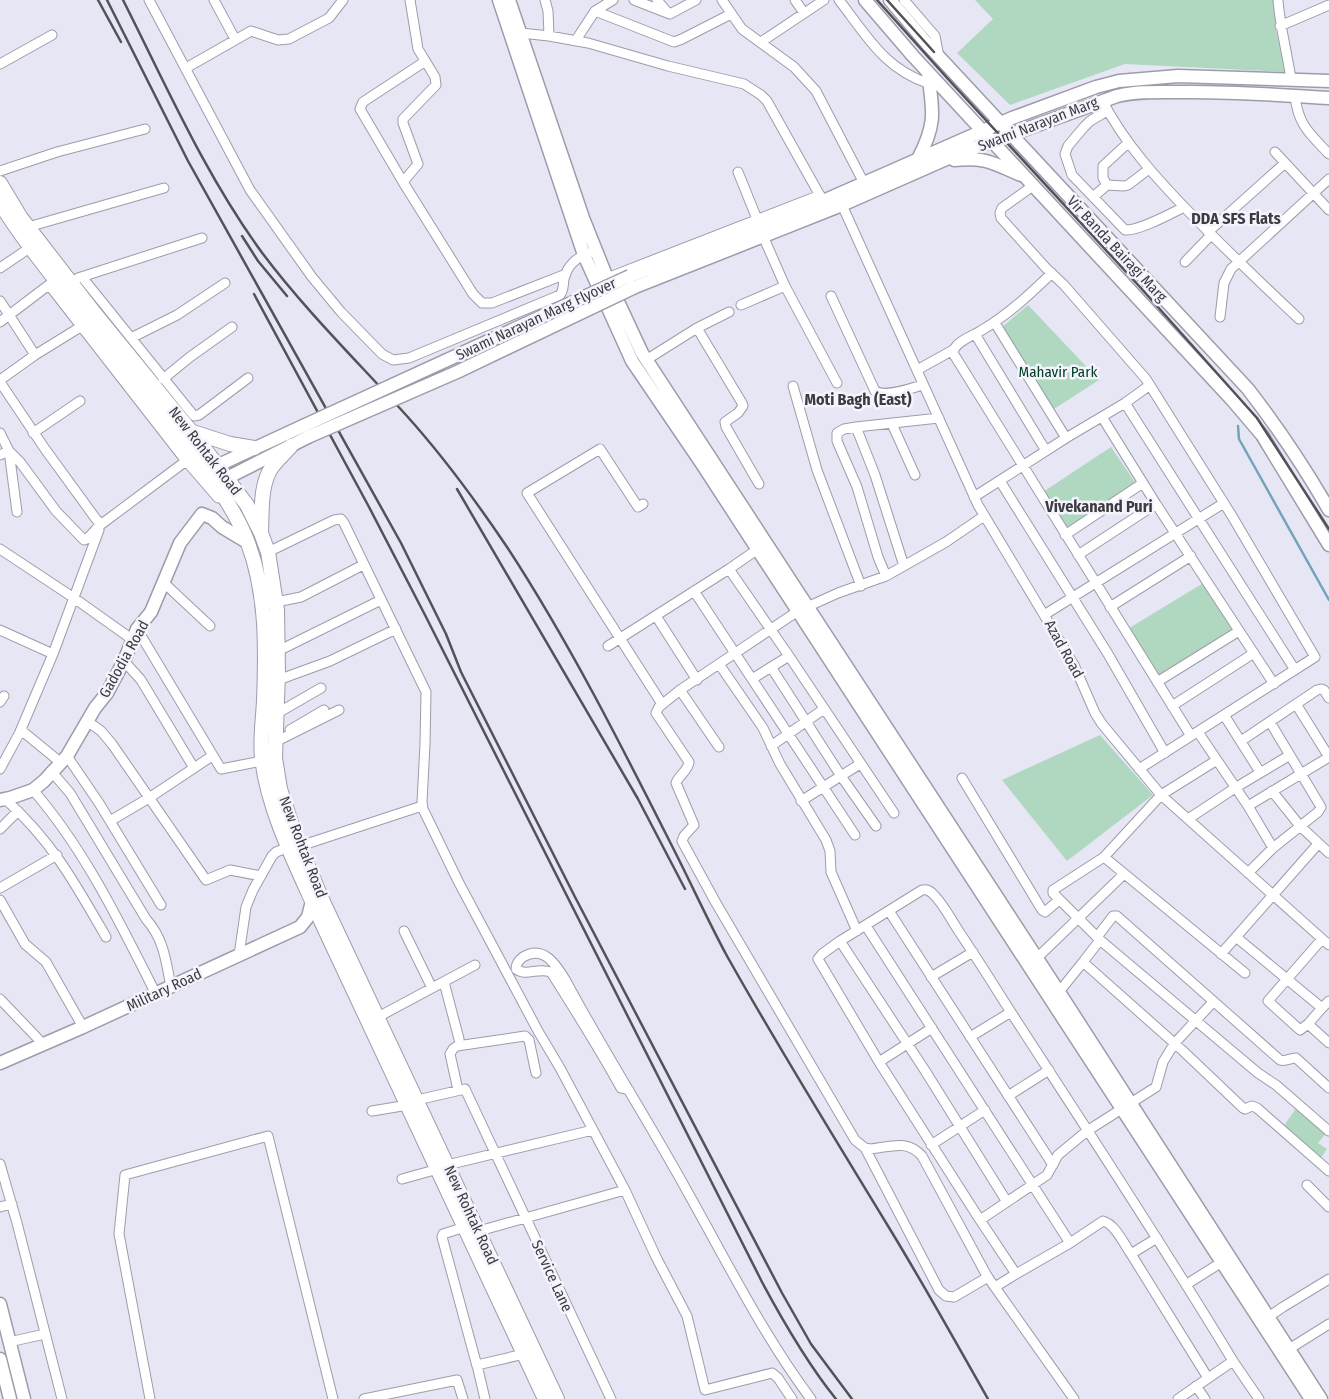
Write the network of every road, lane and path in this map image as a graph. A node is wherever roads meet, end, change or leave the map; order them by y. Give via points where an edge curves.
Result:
1 (149, 0) edge
2 (214, 0) edge
3 (343, 0) edge
4 (410, 0) edge
5 (499, 0) edge
6 (509, 0) edge
7 (545, 0) edge
8 (613, 0) edge
9 (634, 0) edge
10 (696, 0) edge
11 (722, 0) edge
12 (794, 0) edge
13 (824, 0) edge
14 (839, 0) edge
15 (865, 0) edge
16 (890, 0) edge
17 (904, 0) edge
18 (1278, 0) edge
19 (660, 1) edge
20 (1329, 5) edge
21 (595, 12) junction
22 (804, 13) junction
23 (670, 14) junction
24 (731, 14) junction
25 (1280, 26) junction
26 (521, 33) junction
27 (52, 35) dead end
28 (549, 36) junction
29 (235, 38) junction
30 (576, 40) junction
31 (761, 42) junction
32 (939, 57) junction
33 (424, 62) junction
34 (0, 64) edge
35 (186, 68) junction
36 (929, 79) junction
37 (1291, 79) junction
38 (1329, 81) edge
39 (1295, 96) junction
40 (1329, 98) edge
41 (1105, 105) junction
42 (1000, 123) junction
43 (145, 129) dead end
44 (983, 131) junction
45 (1011, 135) junction
46 (992, 142) junction
47 (1128, 143) junction
48 (1275, 152) dead end
49 (1329, 154) edge
50 (918, 159) junction
51 (941, 162) junction
52 (1285, 163) junction
53 (1149, 169) junction
54 (0, 171) edge
55 (738, 172) dead end
56 (1329, 179) edge
57 (403, 182) junction
58 (1031, 182) junction
59 (0, 183) edge
60 (864, 183) junction
61 (1107, 185) junction
62 (164, 188) dead end
63 (1313, 193) junction
64 (1093, 197) junction
65 (821, 198) junction
66 (1, 205) edge
67 (842, 205) junction
68 (1184, 207) junction
69 (1329, 210) edge
70 (757, 219) junction
71 (28, 227) junction
72 (1210, 233) junction
73 (764, 236) junction
74 (202, 238) dead end
75 (31, 247) junction
76 (590, 252) junction
77 (1239, 261) junction
78 (1185, 262) dead end
79 (0, 268) edge
80 (566, 274) junction
81 (1052, 274) junction
82 (606, 278) junction
83 (64, 279) junction
84 (633, 282) junction
85 (225, 283) dead end
86 (785, 286) junction
87 (831, 296) dead end
88 (0, 301) edge
89 (741, 305) dead end
90 (729, 312) dead end
91 (10, 316) junction
92 (1220, 317) dead end
93 (1299, 319) dead end
94 (0, 322) edge
95 (995, 323) junction
96 (82, 326) junction
97 (232, 327) dead end
98 (697, 328) junction
99 (975, 334) junction
100 (131, 338) junction
101 (953, 350) junction
102 (35, 355) junction
103 (646, 360) junction
104 (917, 370) junction
105 (248, 378) dead end
106 (164, 379) junction
107 (0, 381) edge
108 (837, 384) dead end
109 (923, 384) junction
110 (1150, 385) junction
111 (793, 386) dead end
112 (80, 401) dead end
113 (1125, 403) junction
114 (1102, 417) junction
115 (939, 418) junction
116 (892, 424) junction
117 (856, 427) junction
118 (192, 432) junction
119 (305, 432) junction
120 (0, 433) edge
121 (33, 433) junction
122 (1066, 438) junction
123 (291, 446) junction
124 (254, 448) junction
125 (9, 451) junction
126 (1046, 451) junction
127 (0, 455) edge
128 (186, 461) junction
129 (1022, 466) junction
130 (211, 468) junction
131 (914, 475) dead end
132 (220, 481) junction
133 (1000, 481) junction
134 (1143, 483) junction
135 (759, 484) dead end
136 (974, 497) junction
137 (1224, 503) junction
138 (643, 504) dead end
139 (1156, 504) junction
140 (1329, 510) edge
141 (18, 512) dead end
142 (984, 516) junction
143 (1199, 518) junction
144 (100, 526) junction
145 (1175, 532) junction
146 (261, 533) junction
147 (1065, 535) junction
148 (245, 540) junction
149 (1329, 545) edge
150 (0, 549) edge
151 (758, 549) junction
152 (268, 552) junction
153 (1078, 555) junction
154 (1191, 556) junction
155 (363, 565) junction
156 (904, 566) junction
157 (729, 569) junction
158 (886, 576) junction
159 (163, 582) junction
160 (1095, 583) junction
161 (861, 586) junction
162 (694, 591) junction
163 (74, 598) junction
164 (1072, 598) junction
165 (381, 600) junction
166 (276, 602) junction
167 (1110, 607) junction
168 (802, 608) junction
169 (1044, 615) junction
170 (656, 616) junction
171 (210, 626) dead end
172 (396, 629) junction
173 (770, 629) junction
174 (0, 630) edge
175 (1239, 631) junction
176 (135, 635) junction
177 (620, 639) junction
178 (608, 646) dead end
179 (278, 651) junction
180 (1254, 653) junction
181 (53, 654) junction
182 (735, 654) junction
183 (789, 656) junction
184 (124, 662) junction
185 (719, 664) junction
186 (771, 667) junction
187 (1295, 670) junction
188 (752, 679) junction
189 (278, 680) junction
190 (696, 680) junction
191 (1157, 682) junction
192 (1274, 684) junction
193 (321, 688) dead end
194 (680, 690) junction
195 (1329, 698) edge
196 (662, 704) junction
197 (1296, 704) junction
198 (1172, 706) junction
199 (824, 709) junction
200 (324, 710) dead end
201 (339, 710) dead end
202 (276, 714) junction
203 (1224, 715) junction
204 (805, 720) junction
205 (87, 721) junction
206 (1270, 722) junction
207 (21, 730) junction
208 (788, 733) junction
209 (1195, 734) junction
210 (276, 741) junction
211 (1241, 741) junction
212 (771, 746) junction
213 (719, 747) dead end
214 (1164, 753) junction
215 (1290, 755) junction
216 (212, 756) junction
217 (1329, 757) edge
218 (262, 760) junction
219 (1217, 760) junction
220 (60, 763) junction
221 (860, 764) junction
222 (194, 768) junction
223 (0, 769) edge
224 (1139, 769) junction
225 (1260, 772) junction
226 (1300, 773) junction
227 (841, 776) junction
228 (962, 778) dead end
229 (824, 787) junction
230 (1235, 788) junction
231 (33, 790) junction
232 (1272, 791) junction
233 (1161, 795) junction
234 (149, 798) junction
235 (2, 799) edge
236 (802, 801) junction
237 (422, 806) junction
238 (1248, 806) junction
239 (18, 811) junction
240 (894, 813) dead end
241 (1188, 819) junction
242 (110, 821) junction
243 (876, 826) dead end
244 (1300, 826) junction
245 (0, 829) edge
246 (855, 835) dead end
247 (1318, 844) junction
248 (294, 847) junction
249 (1272, 848) junction
250 (1329, 853) edge
251 (57, 854) junction
252 (1104, 857) junction
253 (1248, 873) junction
254 (1124, 874) junction
255 (261, 876) junction
256 (0, 888) edge
257 (1272, 894) junction
258 (0, 900) edge
259 (1059, 900) junction
260 (312, 901) junction
261 (161, 905) dead end
262 (889, 911) junction
263 (1078, 918) junction
264 (866, 926) junction
265 (404, 931) dead end
266 (857, 931) junction
267 (106, 937) dead end
268 (1236, 937) junction
269 (1098, 938) junction
270 (840, 941) junction
271 (1325, 942) edge
272 (973, 952) junction
273 (1221, 954) junction
274 (240, 955) junction
275 (1036, 958) junction
276 (1083, 962) junction
277 (475, 965) dead end
278 (1245, 972) dead end
279 (931, 977) junction
280 (1288, 979) junction
281 (444, 982) junction
282 (171, 987) junction
283 (432, 988) junction
284 (1059, 992) junction
285 (156, 994) junction
286 (0, 998) edge
287 (1213, 1002) junction
288 (1327, 1004) edge
289 (1011, 1012) junction
290 (378, 1017) junction
291 (1195, 1020) junction
292 (1308, 1024) junction
293 (84, 1027) junction
294 (932, 1028) junction
295 (970, 1037) junction
296 (459, 1039) dead end
297 (1329, 1043) edge
298 (43, 1044) junction
299 (907, 1044) junction
300 (1174, 1044) junction
301 (2, 1059) edge
302 (879, 1062) junction
303 (1049, 1070) junction
304 (536, 1073) dead end
305 (1329, 1088) edge
306 (458, 1090) junction
307 (629, 1090) junction
308 (1008, 1096) junction
309 (412, 1102) junction
310 (1126, 1105) junction
311 (985, 1110) junction
312 (372, 1111) dead end
313 (958, 1127) junction
314 (593, 1130) junction
315 (1088, 1131) junction
316 (1329, 1131) edge
317 (931, 1145) junction
318 (865, 1148) junction
319 (495, 1152) junction
320 (0, 1164) edge
321 (1053, 1165) junction
322 (442, 1167) junction
323 (1329, 1171) edge
324 (402, 1179) dead end
325 (1033, 1184) junction
326 (1307, 1185) dead end
327 (625, 1190) junction
328 (1007, 1202) junction
329 (12, 1204) junction
330 (0, 1207) edge
331 (1329, 1207) edge
332 (525, 1218) junction
333 (980, 1220) junction
334 (472, 1229) junction
335 (1157, 1238) junction
336 (1070, 1243) junction
337 (1131, 1254) junction
338 (1222, 1262) junction
339 (1016, 1274) junction
340 (988, 1277) junction
341 (1329, 1279) edge
342 (1187, 1284) junction
343 (994, 1287) junction
344 (0, 1304) edge
345 (1265, 1320) junction
346 (1329, 1324) edge
347 (44, 1334) junction
348 (7, 1348) edge
349 (1289, 1349) junction
350 (524, 1354) junction
351 (0, 1359) edge
352 (1233, 1361) junction
353 (477, 1366) junction
354 (1208, 1378) junction
355 (1196, 1386) junction
356 (707, 1395) edge
357 (391, 1396) edge
358 (10, 1399) edge
359 (24, 1399) edge
360 (62, 1399) edge
361 (150, 1399) edge
362 (333, 1399) edge
363 (364, 1399) edge
364 (462, 1399) edge
365 (485, 1399) edge
366 (545, 1399) edge
367 (557, 1399) edge
368 (611, 1399) edge
369 (792, 1399) edge
370 (811, 1399) edge
371 (1074, 1399) edge
372 (1178, 1399) edge
373 (1204, 1399) edge
374 (1259, 1399) edge
375 (1311, 1399) edge
376 (1321, 1399) edge

1 - 35 street
2 - 29 street
3 - 29 street via 329,18 289,40 278,40 251,31
4 - 33 street via 416,45
5 - 76 street
6 - 26 street
7 - 28 street
8 - 21 street
9 - 23 street
10 - 23 street
11 - 24 street
12 - 22 street
13 - 22 street
14 - 36 street via 886,61 905,73
15 - 36 street, Vir Banda Bairagi Marg
16 - 32 street, Vir Banda Bairagi Marg
17 - 32 street via 935,36
18 - 25 street
19 - 23 street
20 - 25 street
21 - 24 street via 674,42
21 - 30 street
22 - 31 street
24 - 31 street via 742,29
25 - 37 street
26 - 28 street
26 - 76 street
27 - 34 street
28 - 30 street
29 - 35 street
30 - 65 street via 751,88 767,101
31 - 60 street via 800,73 816,91
32 - 42 street, Vir Banda Bairagi Marg
33 - 57 street via 435,77 436,85 403,119 418,164
33 - 57 street via 360,105
35 - 80 street via 250,190 312,277 341,312 387,358 409,358 560,295
36 - 44 street, Vir Banda Bairagi Marg
36 - 50 street via 933,116 928,141
37 - 38 street, Swami Narayan Marg
37 - 42 street, Swami Narayan Marg via 1178,76 1119,81
39 - 40 street, Swami Narayan Marg
39 - 41 street, Swami Narayan Marg via 1240,92 1141,92 1125,94
39 - 49 street via 1303,126
41 - 45 street, Swami Narayan Marg
41 - 47 street
41 - 64 street via 1068,146 1065,154 1072,175
42 - 44 street, Swami Narayan Marg
42 - 45 street, Vir Banda Bairagi Marg
43 - 54 street via 65,149
44 - 46 street, Vir Banda Bairagi Marg
44 - 50 street, Swami Narayan Marg
45 - 46 street, Swami Narayan Marg
45 - 140 street, Vir Banda Bairagi Marg via 1248,389 1315,484
46 - 51 street, Swami Narayan Marg
46 - 58 street, Vir Banda Bairagi Marg
47 - 53 street
47 - 61 street via 1102,166
48 - 52 street
50 - 60 street, Swami Narayan Marg
51 - 58 street via 989,160
51 - 67 street, Swami Narayan Marg
52 - 63 street
52 - 72 street
53 - 61 street via 1128,185
53 - 68 street
55 - 70 street
56 - 63 street
57 - 80 street via 473,294 482,303 492,303
58 - 81 street via 1000,213 1004,223
58 - 149 street, Vir Banda Bairagi Marg via 1262,435
59 - 71 main road, New Rohtak Road
60 - 65 street, Swami Narayan Marg
61 - 64 street
62 - 71 street
63 - 69 street
63 - 77 street
64 - 68 street via 1122,229 1128,230
65 - 70 street
65 - 84 street, Swami Narayan Marg Flyover
66 - 75 main road, New Rohtak Road
67 - 73 street, Swami Narayan Marg
67 - 104 street, Azad Road
68 - 72 street
70 - 82 street
71 - 83 main road, New Rohtak Road
72 - 77 street
72 - 78 street
73 - 84 street, Swami Narayan Marg Flyover
73 - 86 street
74 - 83 street
75 - 79 street
75 - 83 main road, New Rohtak Road
76 - 80 street via 572,263
76 - 82 street
76 - 151 street via 632,361
77 - 92 street via 1226,277
77 - 93 street
81 - 95 street
81 - 110 street
82 - 103 street
83 - 91 street
83 - 96 street
83 - 100 street
83 - 118 main road, New Rohtak Road
83 - 130 main road, New Rohtak Road via 107,345
84 - 119 street, Swami Narayan Marg Flyover, bridge
85 - 100 street via 177,315
86 - 89 street
86 - 108 street
87 - 109 street via 875,391 888,394
88 - 91 street
90 - 98 street
91 - 94 street
91 - 102 street
95 - 99 street
95 - 122 street
96 - 102 street
96 - 128 street
97 - 106 street
98 - 103 street
98 - 135 street via 742,403 738,413 725,422 726,428
99 - 101 street
99 - 126 street
100 - 106 street
101 - 104 street
101 - 129 street
102 - 107 street
103 - 168 street
104 - 109 street, Azad Road
105 - 106 street via 196,416
107 - 121 street
109 - 115 street, Azad Road
110 - 113 street
110 - 137 street
111 - 161 street via 817,470
112 - 121 street
113 - 114 street
113 - 143 street
114 - 122 street
114 - 134 street
115 - 116 street
115 - 136 street, Azad Road
116 - 117 street
116 - 131 street
117 - 156 street
117 - 158 street via 837,433 837,441 857,487
118 - 124 main road
118 - 130 main road, New Rohtak Road
119 - 123 street, Swami Narayan Marg Flyover
119 - 124 street, Swami Narayan Marg Flyover
120 - 125 street
121 - 144 street
122 - 126 street
123 - 132 street
123 - 146 main road via 268,475 262,503
124 - 130 street
125 - 127 street
125 - 141 street
125 - 144 street via 56,511 83,539 87,540
126 - 129 street
128 - 144 street
128 - 148 street via 231,515
129 - 133 street
129 - 147 street
130 - 132 main road, New Rohtak Road
132 - 146 main road, New Rohtak Road via 247,505
132 - 148 main road, New Rohtak Road
133 - 136 street
133 - 164 street
134 - 139 street
134 - 147 street
136 - 142 street, Azad Road
137 - 143 street
137 - 187 street via 1315,657
138 - 177 street via 638,507 600,449 527,493
139 - 145 street
139 - 153 street
142 - 156 street
142 - 169 street, Azad Road
143 - 145 street
143 - 187 street
144 - 163 street
145 - 154 street
145 - 160 street
146 - 152 main road, New Rohtak Road
147 - 153 street
148 - 159 street, Gadodia Road via 202,514 180,543
148 - 218 main road, New Rohtak Road via 257,570 264,609
150 - 163 street
151 - 157 street
151 - 168 street
152 - 155 street via 340,519
152 - 166 main road, New Rohtak Road
153 - 160 street
154 - 167 street
154 - 175 street
155 - 165 street
155 - 166 street via 301,597
156 - 158 street
157 - 162 street
157 - 173 street
158 - 161 street
159 - 171 street
159 - 176 street, Gadodia Road via 151,612
160 - 164 street
160 - 167 street
161 - 168 street
162 - 170 street
162 - 182 street
163 - 176 street
163 - 181 street
164 - 169 street
164 - 214 street
165 - 172 street
165 - 179 street
166 - 179 main road, New Rohtak Road
167 - 191 street
168 - 173 street
168 - 275 street
168 - 310 street
169 - 224 street, Azad Road via 1074,665 1098,718
170 - 177 street
170 - 190 street
172 - 189 street via 330,661
172 - 237 street via 426,692
173 - 182 street
173 - 183 street
174 - 181 street
175 - 180 street
175 - 191 street
176 - 184 street, Gadodia Road
176 - 216 street
177 - 178 street
177 - 196 street
179 - 189 main road, New Rohtak Road
180 - 192 street
180 - 198 street
181 - 207 street
182 - 185 street
182 - 188 street
183 - 186 street
183 - 199 street
184 - 205 street, Gadodia Road
184 - 222 street via 141,680
185 - 190 street
185 - 212 street via 763,728
186 - 188 street
186 - 204 street
187 - 192 street
188 - 208 street
189 - 202 main road, New Rohtak Road
190 - 194 street
191 - 198 street
192 - 203 street
193 - 202 street
194 - 196 street
194 - 213 street
195 - 197 street via 1321,689
196 - 318 street via 657,710 658,716 689,762 676,781 694,824 682,841 855,1140
197 - 206 street
197 - 217 street
198 - 209 street
199 - 204 street
199 - 221 street
200 - 210 street
201 - 210 street
202 - 210 main road, New Rohtak Road
203 - 209 street
203 - 211 street
204 - 208 street
204 - 227 street
205 - 220 street, Gadodia Road
205 - 234 street via 112,744
206 - 211 street
206 - 215 street
207 - 220 street
207 - 223 street
208 - 212 street
208 - 229 street
209 - 214 street
209 - 219 street
210 - 248 main road, New Rohtak Road via 280,789
211 - 225 street
212 - 236 street
214 - 224 street
215 - 225 street
215 - 226 street
216 - 218 street via 221,768
216 - 222 street
217 - 226 street
218 - 248 main road, New Rohtak Road via 269,794
219 - 230 street
219 - 233 street
220 - 231 street, Gadodia Road
220 - 242 street
220 - 282 street via 70,793 146,919 156,930
221 - 227 street
221 - 240 street
222 - 234 street
224 - 233 street, Azad Road
225 - 230 street
226 - 232 street
226 - 244 street via 1321,808
227 - 229 street
227 - 243 street
228 - 259 street via 1042,910 1045,912
229 - 236 street
229 - 246 street
230 - 238 street
230 - 241 street
231 - 235 street, Gadodia Road
231 - 285 street via 52,812 80,855 116,915
232 - 238 street
232 - 244 street
233 - 241 street, Azad Road
233 - 252 street
234 - 242 street
234 - 255 street via 206,880 230,870
235 - 239 street
236 - 266 street via 829,846 830,872
237 - 248 street
237 - 314 street via 458,881
238 - 249 street
239 - 245 street
239 - 251 street
241 - 253 street, Azad Road
242 - 261 street
244 - 247 street
244 - 249 street
247 - 250 street
247 - 257 street
248 - 255 street via 276,852
248 - 260 main road, New Rohtak Road
248 - 290 main road, New Rohtak Road
249 - 253 street
251 - 256 street
251 - 267 street
252 - 254 street
252 - 259 street via 1053,890
253 - 257 street, Azad Road
254 - 263 street
254 - 273 street
255 - 274 street via 246,907
257 - 268 street
257 - 271 street, Azad Road
258 - 293 street via 25,944 46,962
259 - 263 street
260 - 274 street, Military Road via 308,917 300,928
260 - 309 main road, New Rohtak Road
262 - 264 street
262 - 272 street via 924,889 930,891
262 - 279 street
263 - 269 street
263 - 275 street
264 - 266 street
264 - 294 street
265 - 283 street
266 - 270 street
268 - 273 street
268 - 280 street
269 - 276 street
269 - 287 street via 1111,918 1117,916
269 - 291 street
270 - 299 street
270 - 302 street via 819,956 819,962
271 - 280 street
272 - 279 street
272 - 289 street
273 - 278 street
274 - 282 street, Military Road
275 - 284 street
276 - 284 street
276 - 300 street
277 - 281 street
279 - 295 street
280 - 288 street
280 - 292 street via 1268,1001 1298,1030
281 - 283 street
281 - 296 street
282 - 285 street, Military Road
283 - 290 street
284 - 310 street
285 - 293 street, Military Road
286 - 298 street
287 - 291 street
287 - 305 street via 1280,1060 1296,1058
288 - 292 street
289 - 295 street
289 - 303 street
290 - 309 main road, New Rohtak Road
291 - 300 street
291 - 316 street
292 - 297 street
293 - 298 street, Military Road
294 - 299 street
294 - 311 street
295 - 308 street
298 - 301 street, Military Road
299 - 302 street
299 - 313 street
300 - 310 street via 1163,1062 1156,1087
300 - 323 street via 1243,1108 1257,1108
302 - 317 street
303 - 308 street
303 - 315 street
304 - 306 street via 529,1040 525,1036 457,1046 450,1054
306 - 309 street
306 - 319 street, Service Lane via 465,1089
307 - 307 street via 621,1088 551,972 540,969 521,973 516,969 521,958 539,953 557,966
307 - 370 street via 783,1360
308 - 321 street
309 - 312 street
309 - 322 main road, New Rohtak Road
310 - 315 street
310 - 338 street
310 - 345 street
311 - 313 street
311 - 325 street
313 - 317 street
313 - 328 street
314 - 319 street
314 - 327 street
315 - 321 street via 1058,1155
315 - 335 street
317 - 333 street
318 - 340 street via 906,1145 918,1151 936,1178
318 - 340 street via 939,1290 954,1297
319 - 322 street
319 - 332 street, Service Lane
320 - 329 street
321 - 325 street via 1047,1175
322 - 324 street
322 - 334 main road, New Rohtak Road
325 - 328 street
325 - 336 street
326 - 331 street
327 - 332 street
327 - 356 street via 687,1316
328 - 333 street
329 - 330 street
329 - 347 street
332 - 334 street
332 - 368 street, Service Lane
333 - 339 street
334 - 350 main road, New Rohtak Road
334 - 353 street via 443,1234 442,1237
334 - 367 main road, New Rohtak Road
335 - 337 street
335 - 342 street
336 - 337 street via 1103,1221 1112,1226
336 - 339 street
337 - 354 street
338 - 342 street
338 - 345 street
339 - 343 street
340 - 343 street
341 - 345 street
342 - 352 street
343 - 371 street
344 - 348 street
345 - 349 street
345 - 375 street
346 - 349 street
347 - 348 street
347 - 360 street
348 - 359 street
349 - 376 street
350 - 353 street
350 - 366 main road, New Rohtak Road
351 - 358 street
352 - 354 street
352 - 374 street
353 - 365 street
354 - 355 street
355 - 372 street
355 - 373 street
356 - 369 street via 772,1373
357 - 363 street
357 - 364 street via 457,1380
361 - 362 street via 119,1234 125,1175 268,1136

